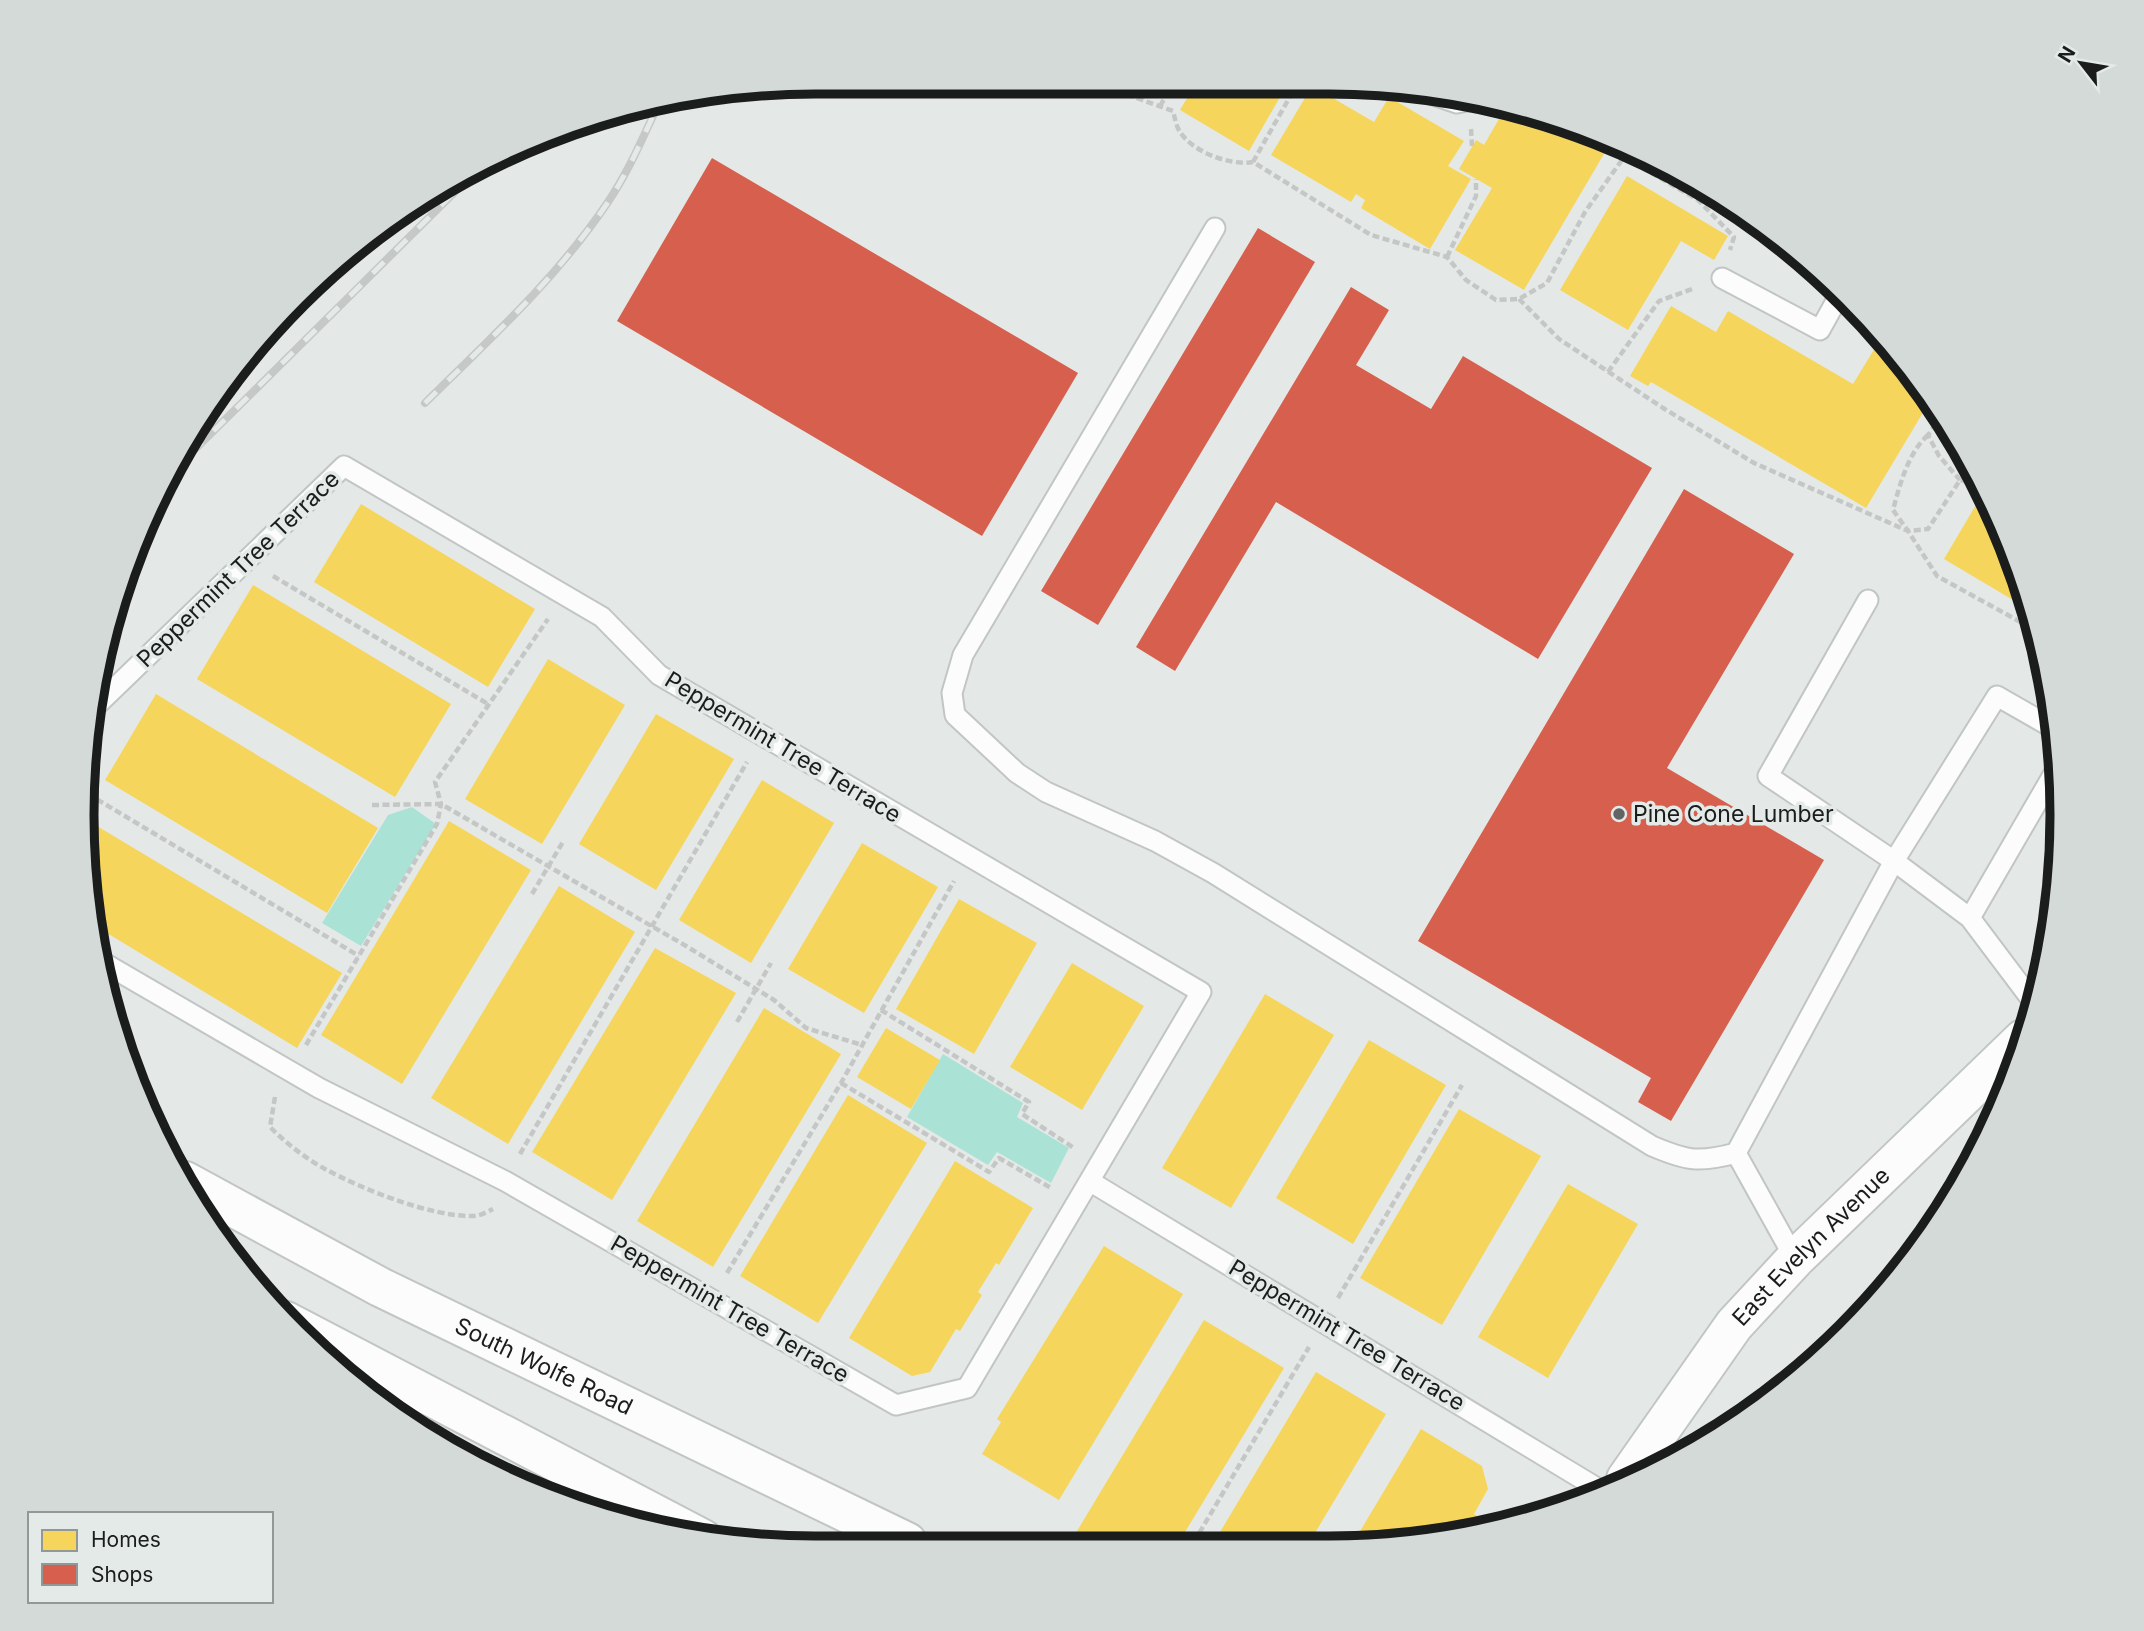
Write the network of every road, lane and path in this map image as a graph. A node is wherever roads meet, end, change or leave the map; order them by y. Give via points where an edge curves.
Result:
1 (1128, 94) edge
2 (1167, 94) edge
3 (1291, 94) edge
4 (1160, 106) junction
5 (1623, 158) edge
6 (1253, 162) junction
7 (1635, 164) edge
8 (1476, 179) dead end
9 (1215, 228) dead end
10 (1447, 257) junction
11 (1722, 278) junction
12 (1519, 299) junction
13 (1835, 303) edge
14 (1608, 372) junction
15 (1935, 426) edge
16 (1928, 435) junction
17 (1960, 480) junction
18 (1967, 482) edge
19 (1908, 531) junction
20 (247, 560) junction
21 (565, 596) junction
22 (1868, 600) dead end
23 (2023, 624) edge
24 (105, 698) edge
25 (488, 705) junction
26 (2043, 722) edge
27 (762, 736) junction
28 (2049, 782) edge
29 (95, 798) edge
30 (441, 804) junction
31 (373, 805) dead end
32 (564, 840) dead end
33 (968, 856) junction
34 (1894, 861) junction
35 (548, 868) junction
36 (532, 894) dead end
37 (1970, 918) junction
38 (651, 927) junction
39 (359, 956) junction
40 (771, 963) dead end
41 (111, 967) edge
42 (757, 991) junction
43 (2027, 994) edge
44 (881, 1010) junction
45 (737, 1022) dead end
46 (862, 1045) junction
47 (2009, 1053) edge
48 (290, 1071) junction
49 (841, 1083) junction
50 (1736, 1153) junction
51 (505, 1181) junction
52 (1091, 1182) junction
53 (199, 1189) edge
54 (1795, 1259) junction
55 (712, 1298) junction
56 (320, 1339) edge
57 (1634, 1468) edge
58 (1593, 1486) edge
59 (674, 1523) edge
60 (895, 1536) edge

1 - 4 path
2 - 4 path
3 - 6 path
4 - 6 path via 1173,111 1178,131 1194,147 1240,164
5 - 12 path via 1585,212 1547,283
6 - 10 path via 1371,235
7 - 11 path via 1698,200 1734,237
8 - 10 path via 1476,196
9 - 50 lane via 963,655 952,693 955,715 1017,773 1046,792 1213,873 1652,1146 1689,1160
10 - 12 path via 1466,280 1496,300
11 - 13 lane via 1820,330
11 - 14 path via 1658,301
12 - 14 path via 1559,338
14 - 19 path via 1754,463
15 - 16 path
16 - 17 path
16 - 19 path via 1902,476 1893,509
17 - 18 path
17 - 19 path via 1928,529
19 - 23 path via 1937,576
20 - 21 lane, Peppermint Tree Terrace via 344,466
20 - 24 lane, Peppermint Tree Terrace
20 - 25 path
21 - 25 path
21 - 27 lane, Peppermint Tree Terrace via 602,617 659,675
22 - 34 lane via 1768,776
25 - 30 path via 435,782
26 - 34 lane via 1997,696
27 - 33 lane, Peppermint Tree Terrace
27 - 38 path
28 - 37 lane
29 - 39 path
30 - 31 path
30 - 35 path
30 - 39 path via 437,824
32 - 35 path
33 - 44 path
33 - 52 lane, Peppermint Tree Terrace via 1201,992
34 - 37 lane
34 - 50 lane
35 - 36 path
35 - 38 path
37 - 43 lane
38 - 42 path
38 - 51 path
39 - 48 path
40 - 42 path
41 - 48 lane, Peppermint Tree Terrace
42 - 45 path
42 - 46 path via 806,1028
44 - 46 path
44 - 52 path via 1029,1102 1022,1114 1073,1147
46 - 49 path
47 - 54 main road, East Evelyn Avenue
48 - 51 lane, Peppermint Tree Terrace
48 - 51 path via 272,1101 270,1127 326,1169 441,1213 476,1217 493,1209
49 - 52 path via 989,1172 999,1158 1051,1188
49 - 55 path
50 - 54 lane
51 - 55 lane, Peppermint Tree Terrace
52 - 55 lane, Peppermint Tree Terrace via 967,1388 896,1405
52 - 58 lane, Peppermint Tree Terrace
53 - 60 main road, South Wolfe Road via 380,1287
54 - 57 main road, East Evelyn Avenue via 1734,1325
56 - 59 main road

